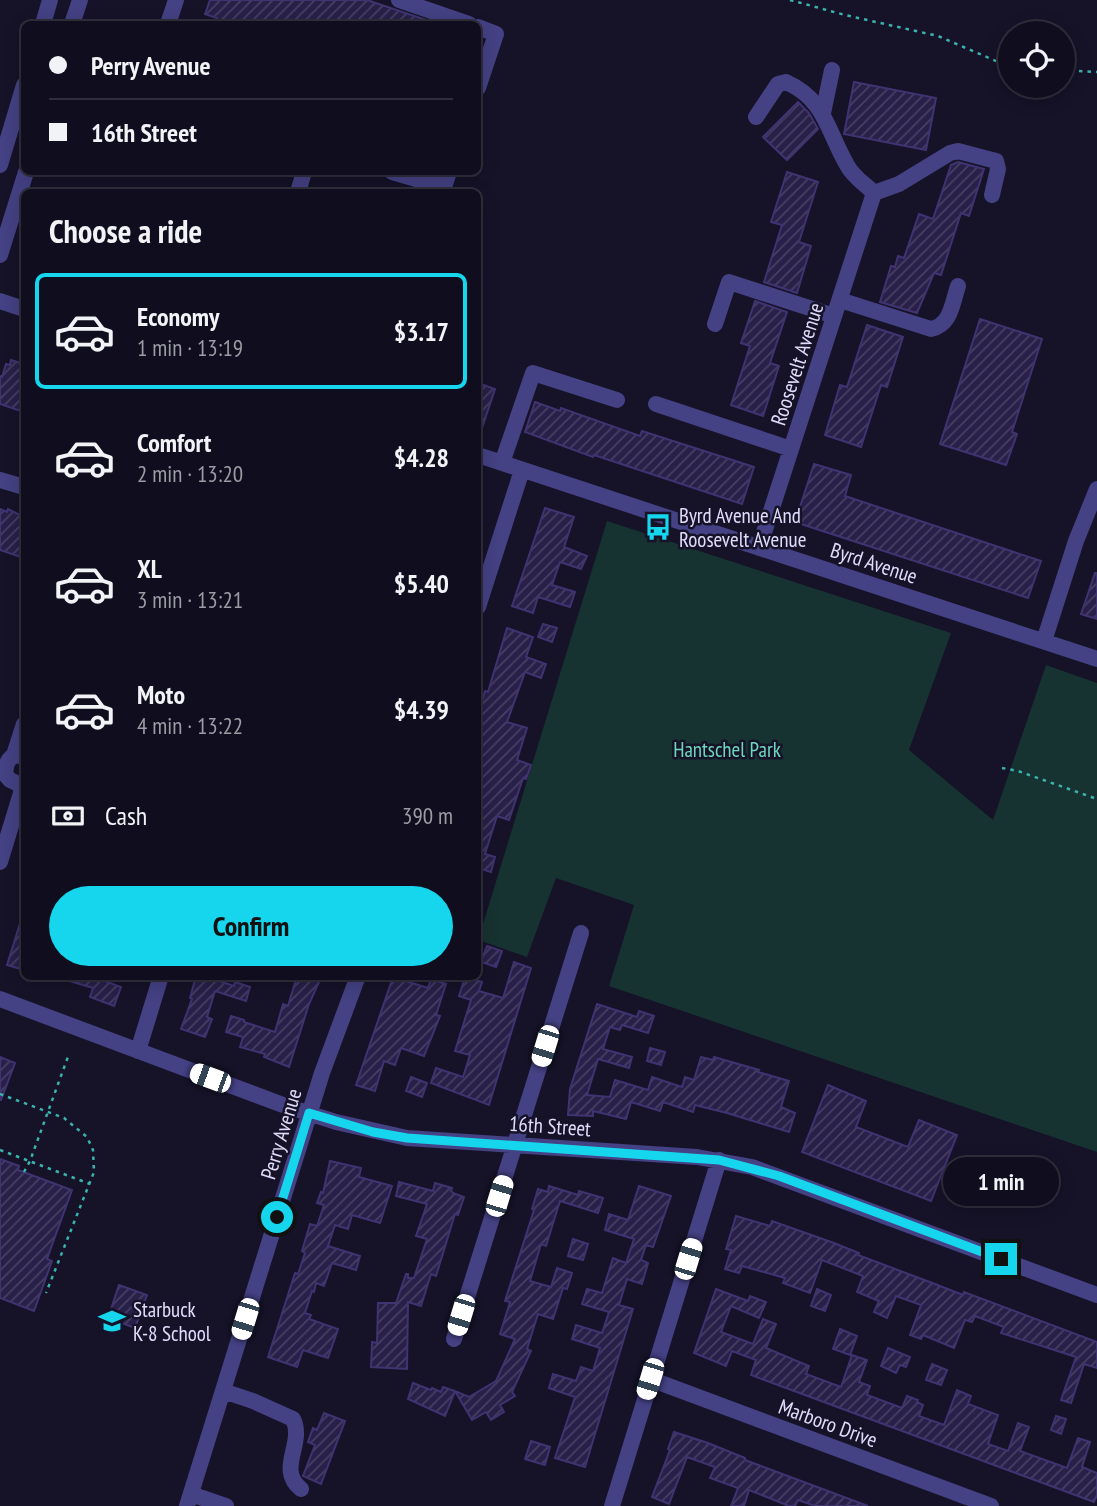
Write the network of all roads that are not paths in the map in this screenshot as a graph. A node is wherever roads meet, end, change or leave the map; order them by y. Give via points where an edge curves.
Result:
1 (50, 0) edge
2 (80, 0) edge
3 (176, 0) edge
4 (399, 0) edge
5 (44, 21) edge
6 (73, 21) edge
7 (169, 21) edge
8 (460, 21) edge
9 (481, 28) edge
10 (832, 71) dead end
11 (481, 79) edge
12 (21, 95) edge
13 (823, 113) junction
14 (756, 117) dead end
15 (0, 165) edge
16 (25, 175) edge
17 (402, 175) edge
18 (448, 175) edge
19 (874, 193) junction
20 (992, 195) dead end
21 (0, 255) edge
22 (958, 286) dead end
23 (840, 300) junction
24 (0, 301) edge
25 (21, 308) edge
26 (834, 316) junction
27 (715, 324) dead end
28 (617, 400) dead end
29 (656, 404) dead end
30 (791, 449) junction
31 (481, 456) edge
32 (502, 463) junction
33 (522, 470) junction
34 (0, 480) edge
35 (21, 486) edge
36 (1094, 495) edge
37 (759, 548) junction
38 (481, 598) edge
39 (1044, 641) junction
40 (1097, 659) edge
41 (19, 756) edge
42 (0, 862) edge
43 (581, 933) dead end
44 (160, 980) edge
45 (357, 980) edge
46 (0, 999) edge
47 (138, 1051) junction
48 (309, 1113) junction
49 (515, 1145) junction
50 (719, 1160) junction
51 (1097, 1295) edge
52 (454, 1339) dead end
53 (650, 1379) junction
54 (223, 1391) junction
55 (302, 1489) dead end
56 (189, 1500) edge
57 (226, 1506) edge
58 (612, 1506) edge
59 (991, 1506) edge

1 - 5 street
2 - 6 street
3 - 7 street
4 - 8 street
9 - 11 street via 496,34
10 - 13 street
12 - 15 street
13 - 14 street via 799,88 786,82 778,84
13 - 19 street via 852,174
16 - 21 street
17 - 18 street via 444,187
19 - 20 street via 958,151 996,161
19 - 23 street, Roosevelt Avenue
22 - 23 street via 947,321 931,329
23 - 26 street, Roosevelt Avenue
24 - 25 street
26 - 27 street via 729,282
26 - 30 street, Roosevelt Avenue
28 - 32 street via 533,373
29 - 30 street
30 - 37 street, Roosevelt Avenue
31 - 32 street, Byrd Avenue
32 - 33 street, Byrd Avenue
33 - 37 street, Byrd Avenue
33 - 38 street
34 - 35 street
36 - 39 street
37 - 39 street, Byrd Avenue
39 - 40 street, Byrd Avenue
41 - 42 street via 9,758 5,774 21,785 21,793
43 - 49 street
44 - 47 street
45 - 48 street, Perry Avenue
46 - 47 street, 16th Street
47 - 48 street, 16th Street
48 - 49 street, 16th Street via 407,1138
48 - 54 street, Perry Avenue
49 - 50 street, 16th Street
49 - 52 street
50 - 51 street, 16th Street via 779,1176
50 - 53 street
53 - 58 street
53 - 59 street, Marboro Drive
54 - 55 street via 293,1419 298,1436 290,1471
54 - 56 street, Perry Avenue
56 - 57 street

